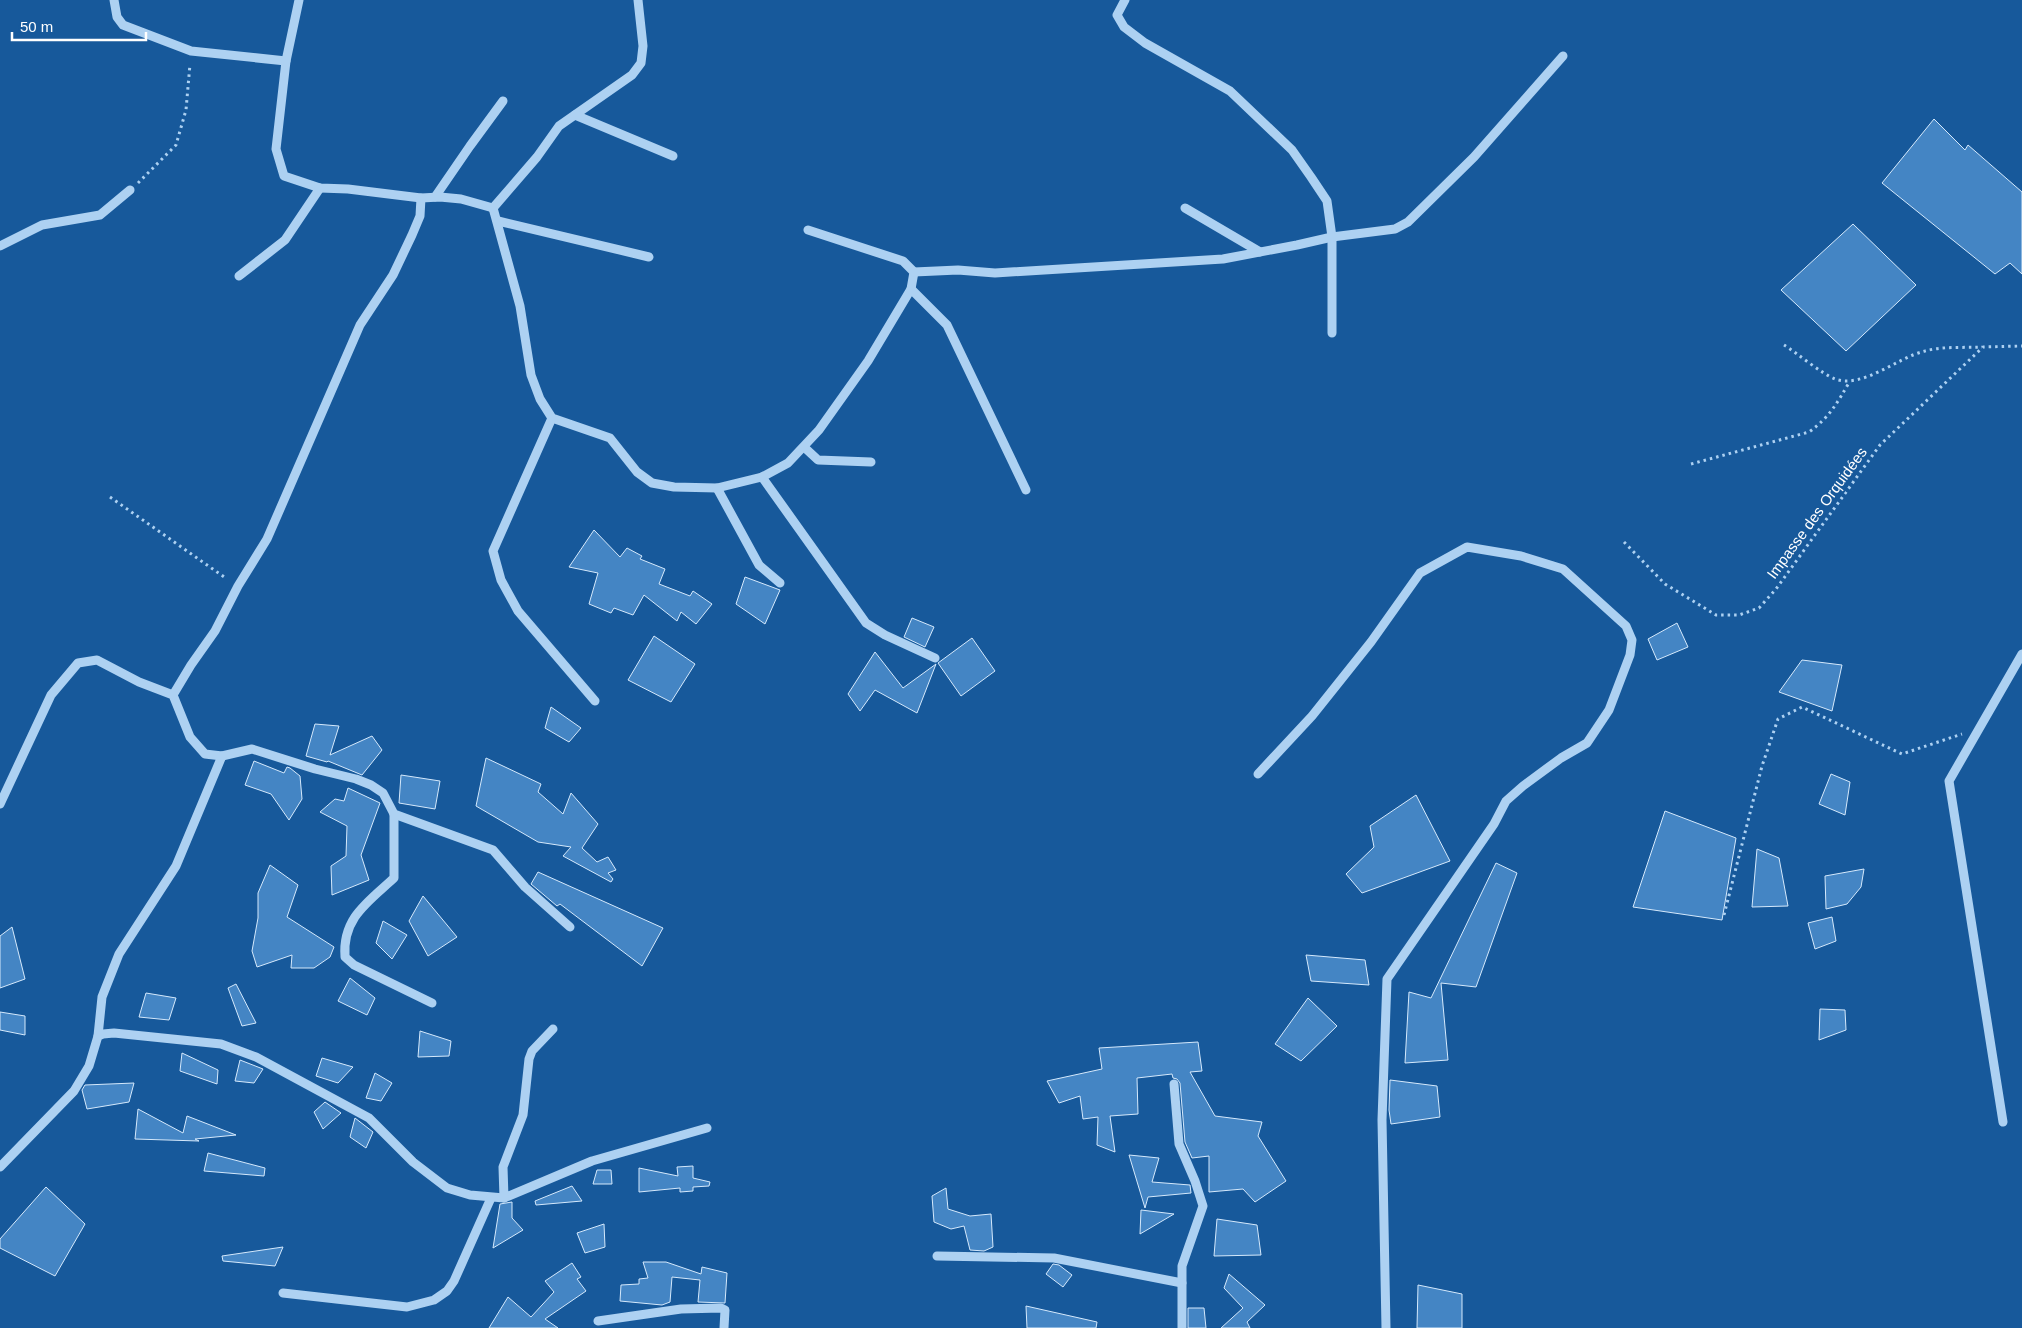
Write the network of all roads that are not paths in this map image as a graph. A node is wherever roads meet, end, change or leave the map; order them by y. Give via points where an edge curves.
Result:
1 (114, 0) edge
2 (299, 0) edge
3 (638, 0) edge
4 (1124, 0) edge
5 (1564, 56) dead end
6 (286, 62) junction
7 (503, 101) dead end
8 (574, 115) junction
9 (674, 156) dead end
10 (320, 188) junction
11 (130, 190) road end
12 (435, 197) junction
13 (421, 198) junction
14 (493, 208) junction
15 (1185, 208) dead end
16 (498, 221) junction
17 (808, 230) dead end
18 (1332, 237) junction
19 (0, 246) edge
20 (1260, 252) junction
21 (649, 257) dead end
22 (914, 272) junction
23 (239, 276) dead end
24 (911, 289) junction
25 (1332, 333) dead end
26 (552, 418) junction
27 (804, 448) junction
28 (871, 462) dead end
29 (762, 477) junction
30 (717, 488) junction
31 (1026, 490) dead end
32 (780, 583) dead end
33 (2022, 654) edge
34 (936, 658) dead end
35 (173, 695) junction
36 (595, 701) dead end
37 (222, 756) junction
38 (1258, 774) dead end
39 (0, 804) edge
40 (394, 814) junction
41 (570, 927) dead end
42 (432, 1003) dead end
43 (553, 1029) dead end
44 (98, 1036) junction
45 (1174, 1084) dead end
46 (2003, 1122) dead end
47 (707, 1128) dead end
48 (0, 1167) edge
49 (491, 1198) junction
50 (504, 1198) junction
51 (937, 1256) dead end
52 (1182, 1283) junction
53 (283, 1293) dead end
54 (598, 1321) dead end
55 (724, 1328) edge
56 (1182, 1328) edge
57 (1386, 1328) edge

1 - 6 street via 117,17 123,25 191,51
2 - 6 street
3 - 8 street via 643,46 641,63 632,75
4 - 18 street via 1117,14 1124,27 1145,43 1230,91 1292,150 1327,201
5 - 18 street via 1474,157 1408,222 1395,230
6 - 10 street via 276,149 284,176
7 - 12 street
8 - 9 street
8 - 14 street via 559,126
10 - 13 street
10 - 23 street via 285,240
11 - 19 street via 100,215 42,224
12 - 13 street
12 - 14 street via 461,199
13 - 35 street via 420,216 412,236 393,274 360,325 267,539 215,631
14 - 16 street
15 - 20 street
16 - 21 street
16 - 26 street via 520,306 531,375
17 - 22 street via 903,261
18 - 20 street
18 - 25 street
20 - 22 street via 1223,258 995,273 958,270
22 - 24 street
24 - 27 street via 868,361
24 - 31 street via 947,325
26 - 30 street via 610,438 637,472 652,483
26 - 36 street via 493,551 501,580 518,611
27 - 28 street via 818,460
27 - 29 street via 788,463
29 - 30 street
29 - 34 street via 866,624
30 - 32 street via 759,565
33 - 46 street via 1949,781
35 - 37 street via 190,737 205,754
35 - 39 street via 97,660 78,663 51,695
37 - 40 street via 252,749 356,779 383,793
37 - 44 street via 176,866 119,954 102,997
38 - 57 street via 1312,716 1420,573 1467,547 1521,556 1563,570 1626,626 1632,640 1630,655 1609,710 1587,743 1561,758 1506,801 1494,824 1387,979 1382,1120
40 - 41 street via 494,850 525,887
40 - 42 street via 394,878 359,910 345,936 345,957 354,965
43 - 50 street via 532,1051 529,1059 523,1114 503,1167
44 - 48 street via 89,1066 74,1091
44 - 49 street via 129,1034 221,1044 256,1057 369,1118 413,1162 447,1188
45 - 52 street via 1179,1144 1203,1206 1182,1266
47 - 50 street via 592,1161
49 - 50 street
49 - 53 street via 454,1281 434,1300 407,1307
51 - 52 street via 1054,1258
52 - 56 street
54 - 55 street via 681,1309 722,1308 725,1310

